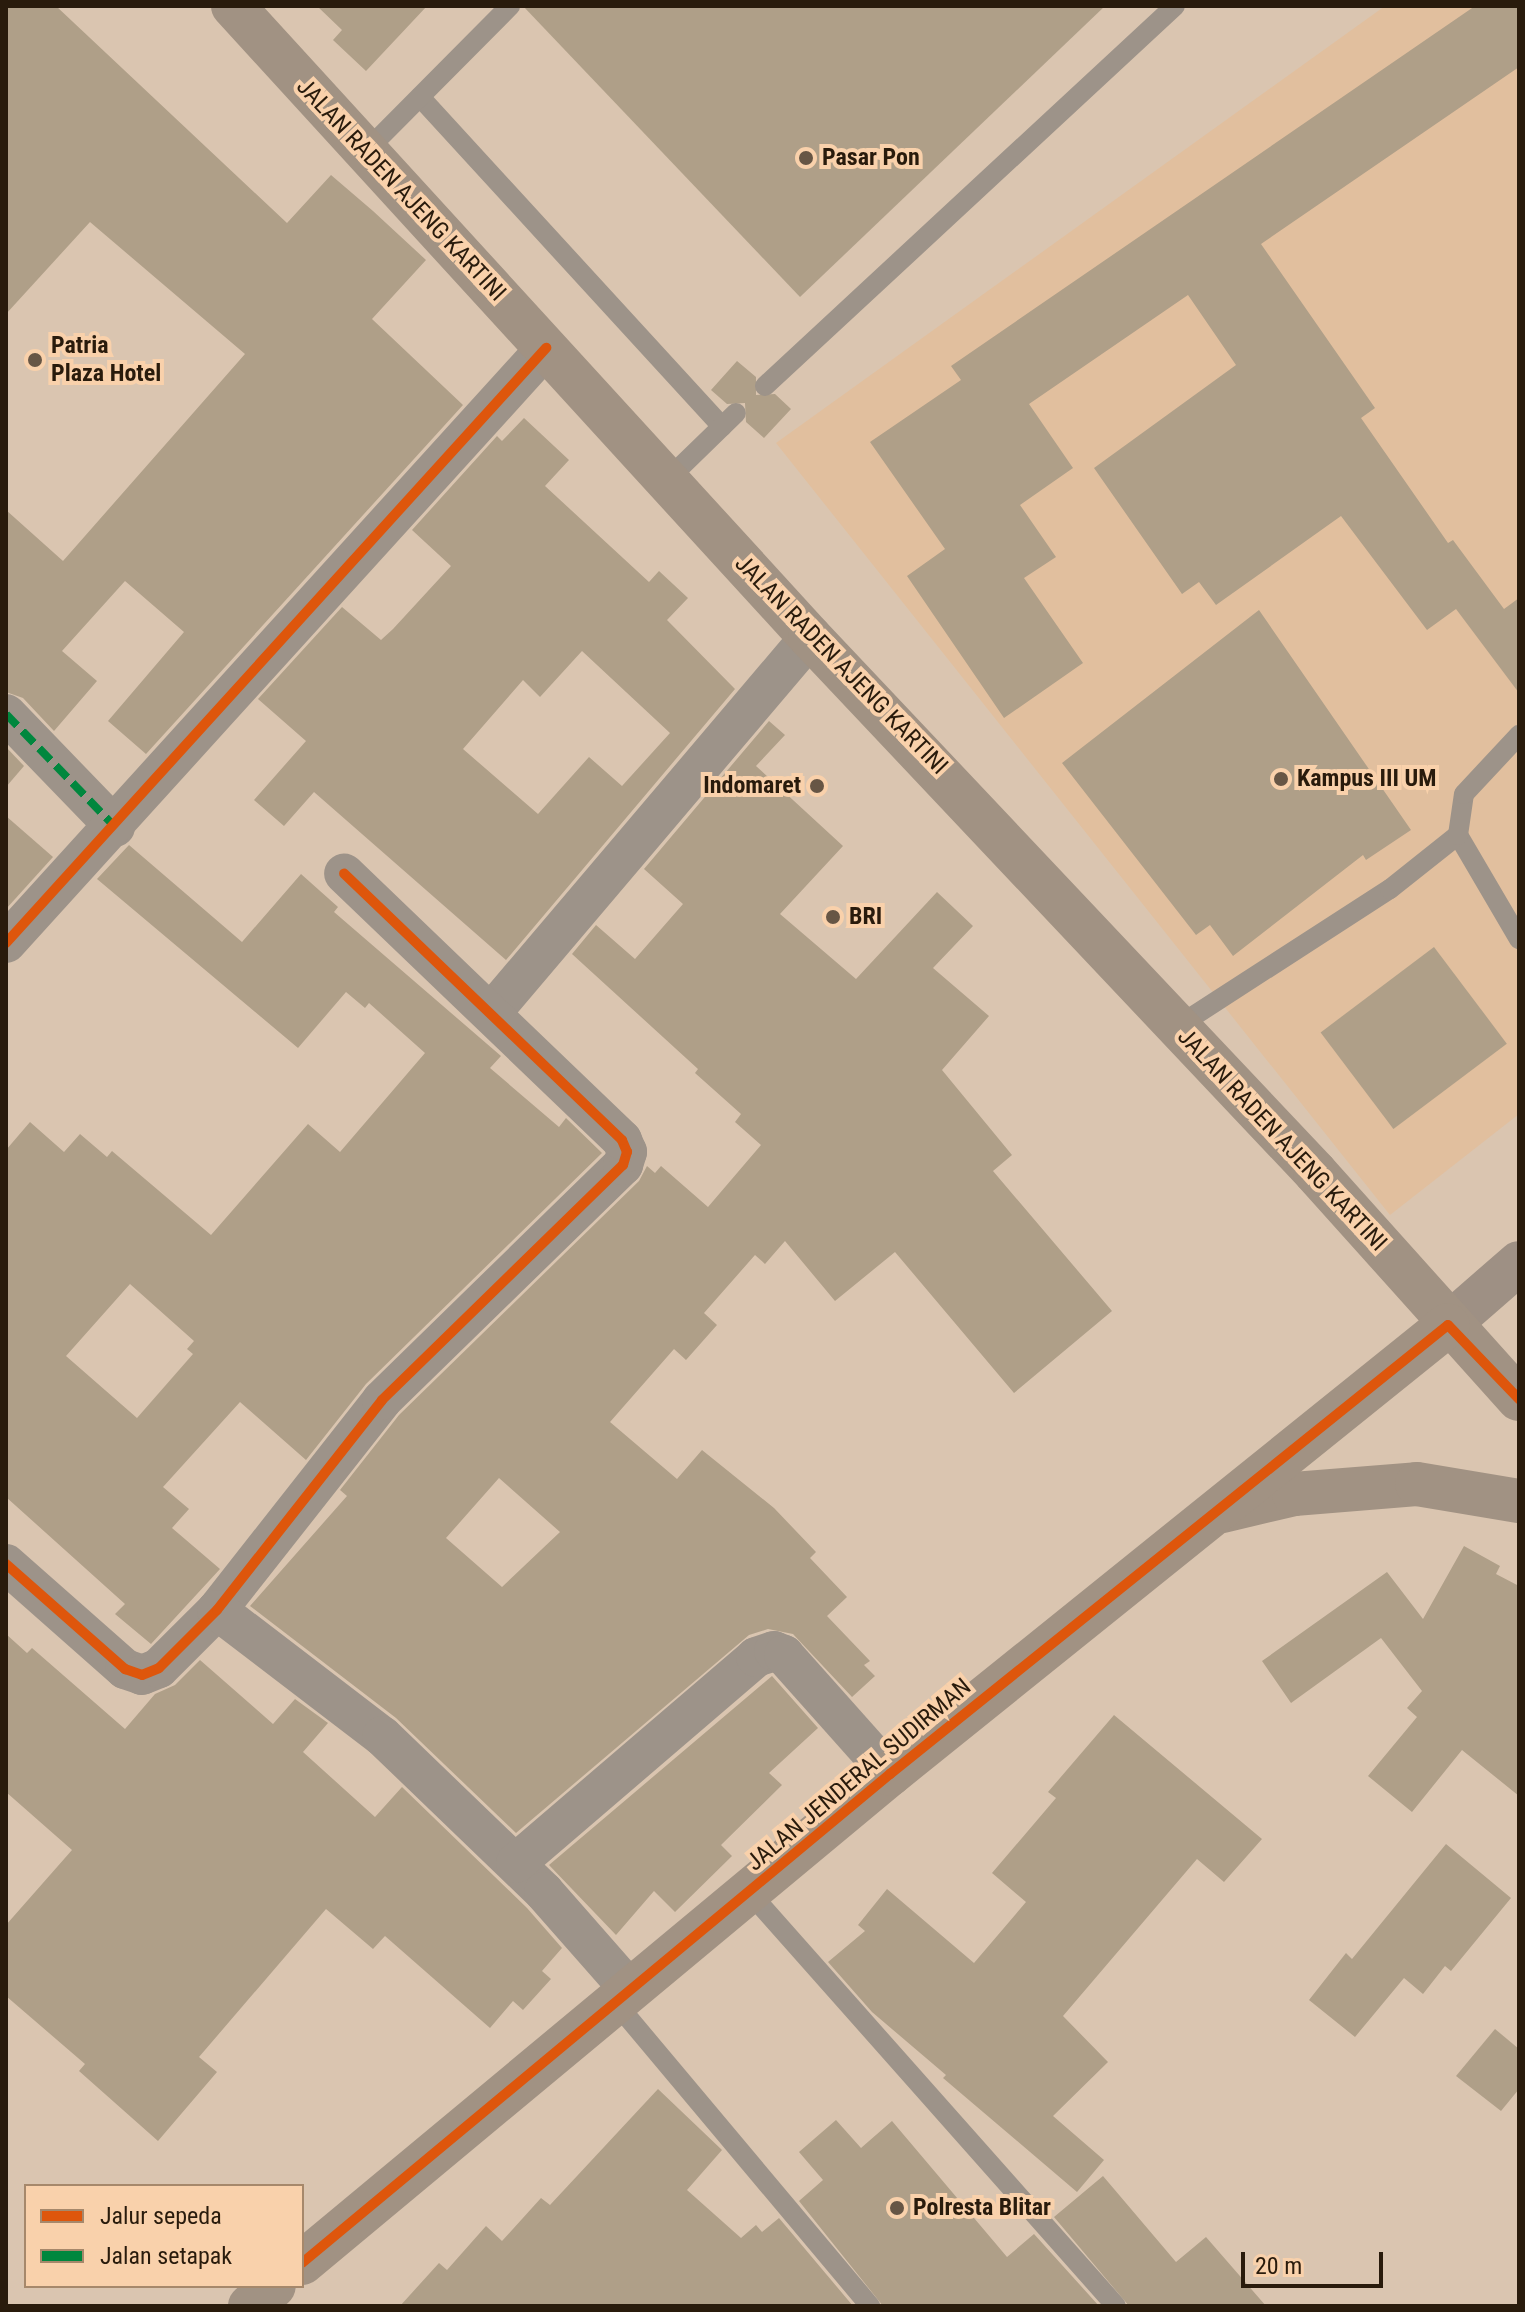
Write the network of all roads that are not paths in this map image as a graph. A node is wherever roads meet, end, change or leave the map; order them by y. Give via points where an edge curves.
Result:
1 (233, 6) edge
2 (510, 6) edge
3 (1175, 6) edge
4 (420, 97) junction
5 (365, 152) junction
6 (546, 348) junction
7 (765, 386) dead end
8 (667, 480) junction
9 (810, 637) junction
10 (6, 714) edge
11 (1519, 735) edge
12 (115, 827) junction
13 (1458, 835) junction
14 (344, 873) dead end
15 (1519, 939) edge
16 (6, 943) edge
17 (492, 1012) junction
18 (1178, 1026) junction
19 (1519, 1263) edge
20 (1448, 1325) junction
21 (1519, 1399) edge
22 (1519, 1501) edge
23 (1209, 1514) junction
24 (6, 1564) edge
25 (217, 1610) junction
26 (890, 1774) junction
27 (516, 1863) junction
28 (749, 1892) junction
29 (623, 1996) junction
30 (304, 2261) edge
31 (272, 2288) edge
32 (250, 2306) edge
33 (870, 2306) edge
34 (1116, 2306) edge

1 - 5 main road, JALAN RADEN AJENG KARTINI
2 - 4 lane
3 - 7 lane
4 - 5 lane
4 - 8 lane via 729,419
5 - 6 main road, JALAN RADEN AJENG KARTINI
6 - 8 main road, JALAN RADEN AJENG KARTINI
6 - 12 street
8 - 9 main road, JALAN RADEN AJENG KARTINI
9 - 17 street
9 - 18 main road, JALAN RADEN AJENG KARTINI
10 - 12 street
11 - 13 lane via 1464,794
12 - 16 street
13 - 15 lane
13 - 18 lane via 1390,889
14 - 17 street
17 - 25 street via 622,1140 627,1152 623,1165 382,1400
18 - 20 main road, JALAN RADEN AJENG KARTINI
19 - 20 main road
20 - 21 main road, JALAN RADEN AJENG KARTINI
20 - 23 main road, JALAN JENDERAL SUDIRMAN
22 - 23 main road via 1417,1484 1294,1494
23 - 26 main road, JALAN JENDERAL SUDIRMAN
24 - 25 street via 125,1669 142,1675 159,1668
25 - 27 street via 382,1736
26 - 27 street via 784,1655 774,1651 756,1657
26 - 28 main road, JALAN JENDERAL SUDIRMAN
27 - 29 street
28 - 29 main road, JALAN JENDERAL SUDIRMAN
28 - 34 lane
29 - 30 main road, JALAN JENDERAL SUDIRMAN
29 - 33 lane
31 - 32 main road

